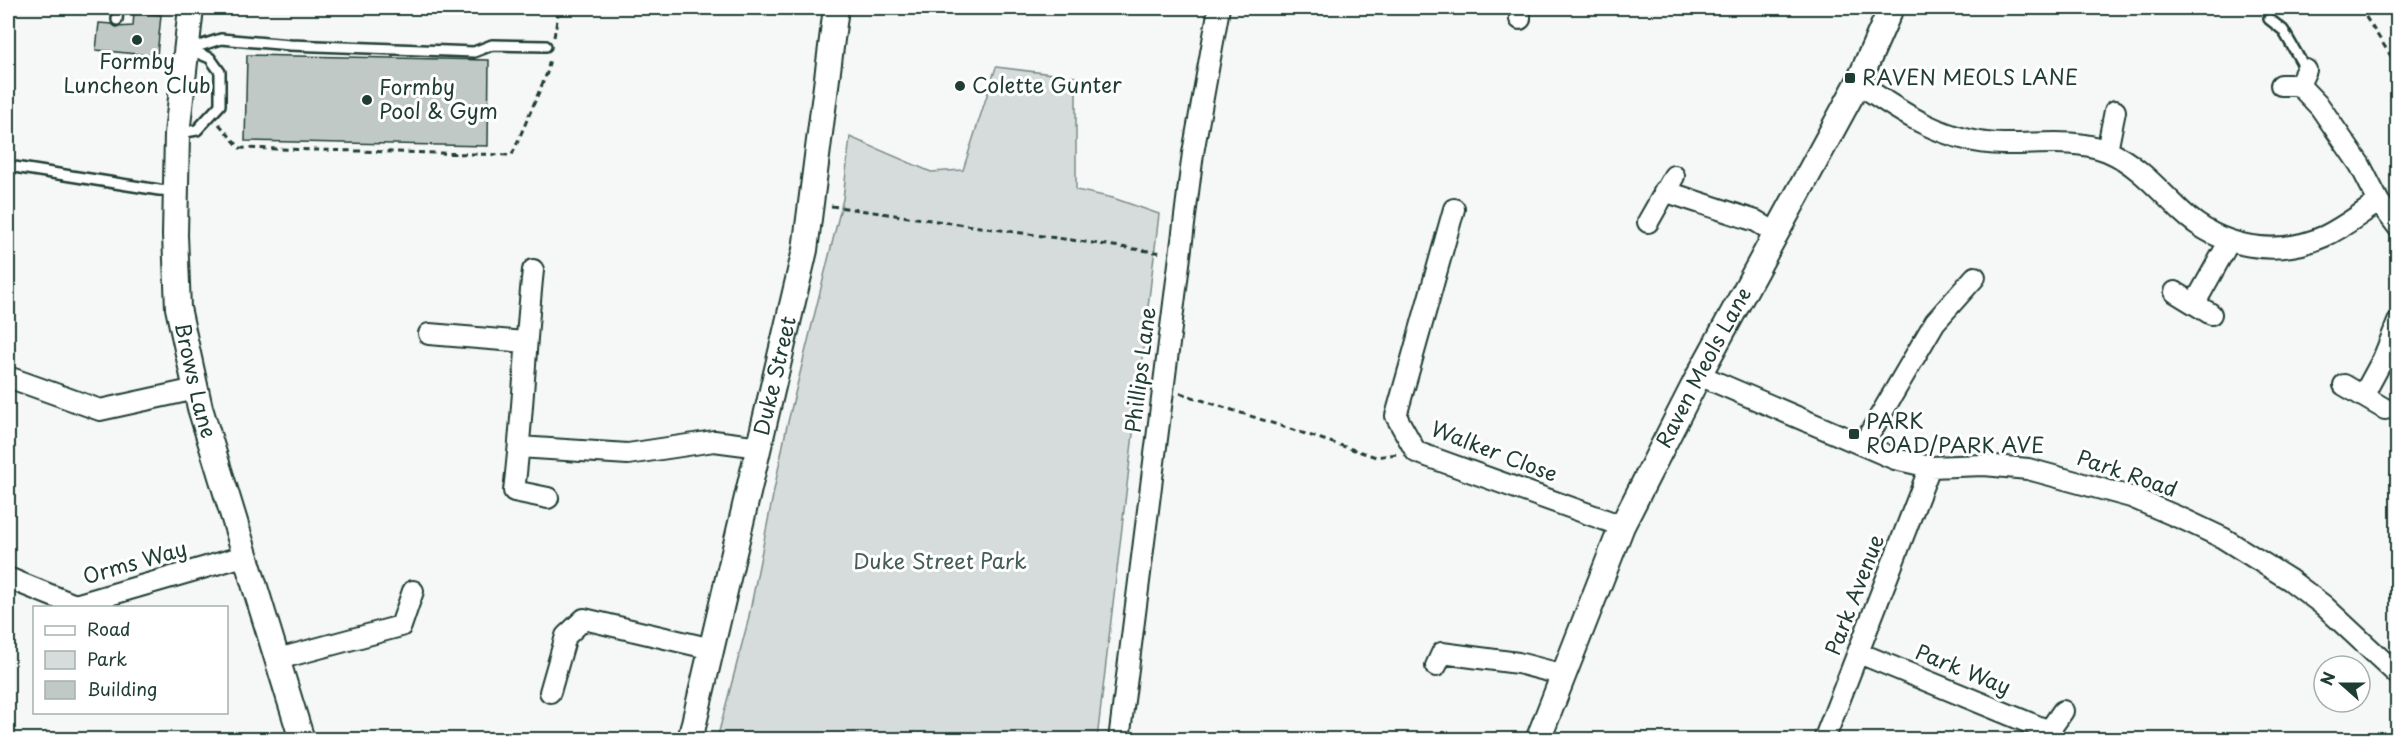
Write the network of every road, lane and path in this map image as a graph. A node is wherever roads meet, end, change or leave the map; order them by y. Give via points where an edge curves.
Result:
1 (118, 8) edge
2 (191, 8) edge
3 (836, 8) edge
4 (1219, 8) edge
5 (1891, 8) edge
6 (2360, 8) edge
7 (558, 15) dead end
8 (2270, 19) dead end
9 (117, 20) dead end
10 (554, 38) dead end
11 (549, 48) joint
12 (188, 50) junction
13 (2397, 67) edge
14 (2295, 80) joint
15 (1858, 83) junction
16 (2115, 111) dead end
17 (212, 116) junction
18 (177, 134) junction
19 (2107, 151) junction
20 (8, 166) edge
21 (176, 191) junction
22 (2379, 202) junction
23 (812, 203) junction
24 (1454, 209) dead end
25 (1648, 222) dead end
26 (2397, 227) edge
27 (1777, 234) junction
28 (2229, 242) junction
29 (1180, 256) junction
30 (533, 270) dead end
31 (1975, 277) dead end
32 (2175, 292) dead end
33 (2397, 322) edge
34 (429, 334) dead end
35 (525, 342) junction
36 (1699, 375) junction
37 (8, 377) edge
38 (2344, 385) dead end
39 (1164, 388) junction
40 (196, 389) junction
41 (2363, 396) junction
42 (2385, 409) dead end
43 (1863, 446) junction
44 (519, 447) junction
45 (760, 447) junction
46 (1416, 452) junction
47 (1930, 467) junction
48 (548, 498) dead end
49 (1622, 526) junction
50 (244, 556) junction
51 (8, 579) edge
52 (413, 591) dead end
53 (712, 649) junction
54 (1859, 653) junction
55 (278, 659) junction
56 (1436, 666) dead end
57 (1564, 675) junction
58 (2397, 675) edge
59 (550, 692) dead end
60 (2063, 711) dead end
61 (2048, 735) edge
62 (302, 740) edge
63 (690, 740) edge
64 (1119, 740) edge
65 (1538, 740) edge
66 (1824, 740) edge

1 - 9 lane
2 - 12 street, Brows Lane
3 - 23 street, Duke Street
4 - 29 street, Phillips Lane via 1193,153
5 - 15 street, Raven Meols Lane
6 - 13 path
7 - 10 path
8 - 14 lane via 2283,30
11 - 12 lane via 492,45 474,52 221,39
11 - 17 path via 547,73 512,155 240,148
12 - 17 lane via 210,58 220,72 220,105
12 - 18 street, Brows Lane
14 - 22 street via 2320,107 2360,165
15 - 19 street via 1914,120 1946,135 1973,142 2066,143
15 - 27 street, Raven Meols Lane
16 - 19 street
17 - 18 lane via 197,130
18 - 21 street, Brows Lane
19 - 28 street via 2139,172 2196,224
20 - 21 lane
21 - 40 street, Brows Lane via 178,308
22 - 26 street
22 - 28 street via 2326,236 2304,243 2265,248
23 - 29 path
23 - 45 street, Duke Street
24 - 46 street, Walker Close via 1396,417
25 - 27 street via 1669,184
27 - 36 street, Raven Meols Lane
28 - 32 street via 2203,308
29 - 39 street, Phillips Lane
30 - 35 street
31 - 43 street via 1935,322
33 - 41 street
34 - 35 street
35 - 44 street
36 - 43 street, Park Road
36 - 49 street, Raven Meols Lane
37 - 40 street via 100,410
38 - 41 street
39 - 46 path via 1376,457
39 - 64 street, Phillips Lane
40 - 50 street, Brows Lane
41 - 42 street
43 - 47 street, Park Road
44 - 45 street via 628,454 714,441
44 - 48 street via 514,491
45 - 53 street, Duke Street
46 - 49 street, Walker Close
47 - 54 street, Park Avenue
47 - 58 street, Park Road via 1984,465 2028,469 2131,497 2185,520 2223,538 2290,580 2331,612
49 - 57 street, Raven Meols Lane
50 - 51 street, Orms Way via 75,605
50 - 55 street, Brows Lane
52 - 55 street via 401,626
53 - 59 street via 584,619 566,636
53 - 63 street, Duke Street
54 - 61 street, Park Way
54 - 66 street, Park Avenue
55 - 62 street, Brows Lane
56 - 57 street via 1442,653 1518,663
57 - 65 street, Raven Meols Lane
60 - 61 street, Park Way

